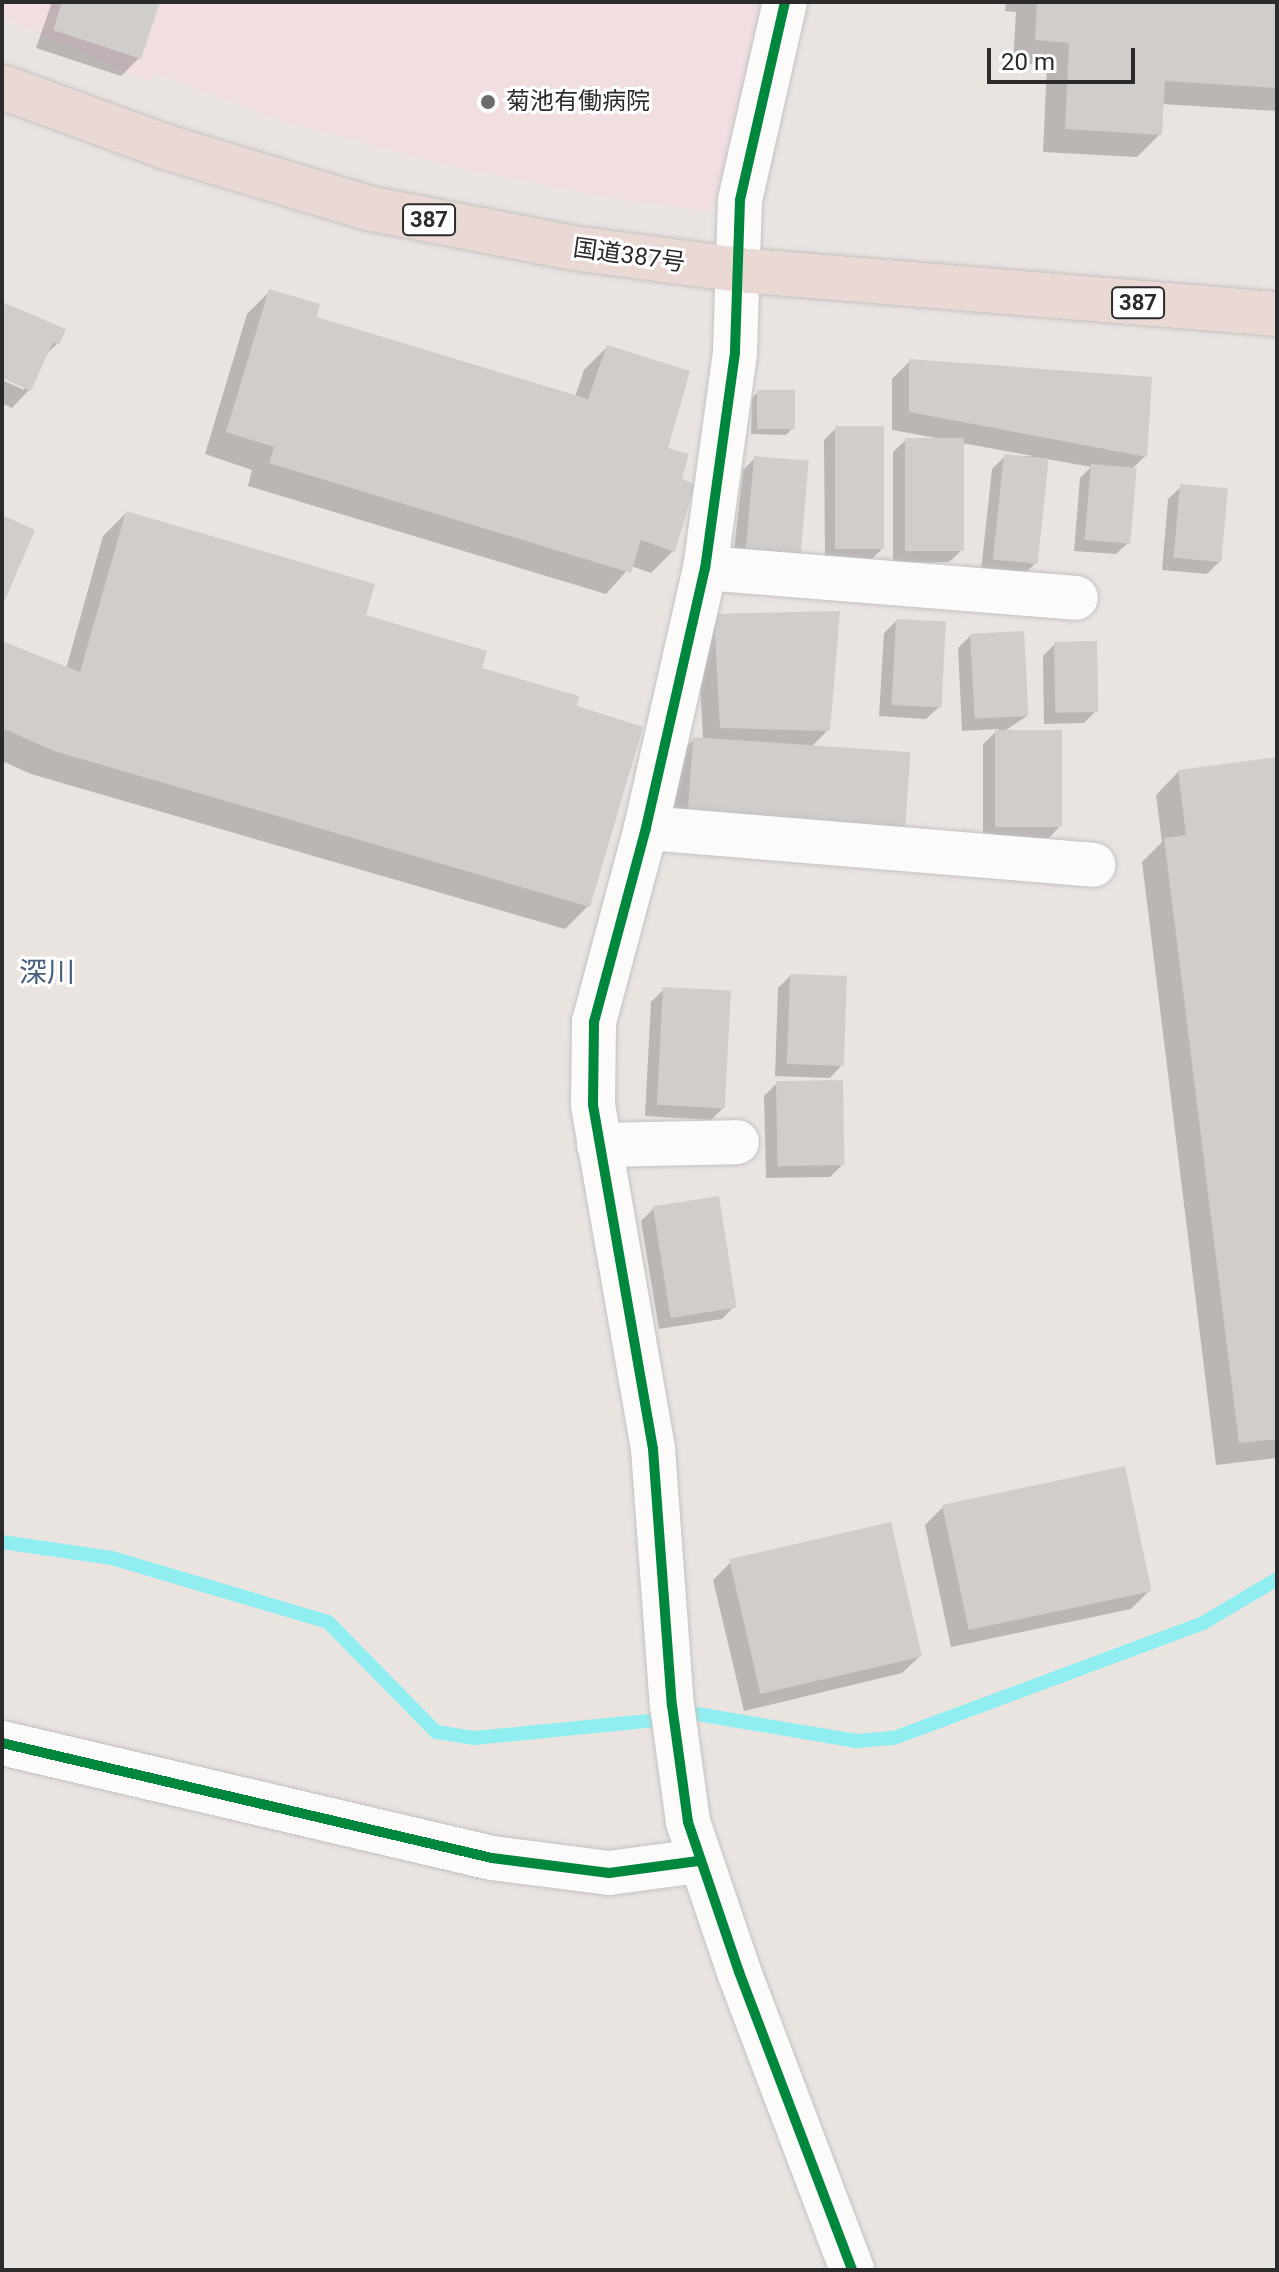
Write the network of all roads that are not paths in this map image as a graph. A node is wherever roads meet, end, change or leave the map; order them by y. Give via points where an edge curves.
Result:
1 (785, 2) edge
2 (2, 87) edge
3 (739, 270) junction
4 (1277, 314) edge
5 (705, 568) junction
6 (1076, 598) dead end
7 (646, 828) junction
8 (1093, 865) dead end
9 (737, 1142) dead end
10 (599, 1145) junction
11 (2, 1743) edge
12 (698, 1861) junction
13 (852, 2270) edge

1 - 3 street via 740,200
2 - 3 highway, 国道387号 / 387 via 166,147 368,208 573,248
3 - 4 highway, 国道387号 / 387
3 - 5 street via 735,353
5 - 6 street
5 - 7 street
7 - 8 street
7 - 10 street via 594,1022 593,1105
9 - 10 street
10 - 12 street via 653,1449 678,1766
11 - 12 street via 492,1858 609,1873
12 - 13 street

